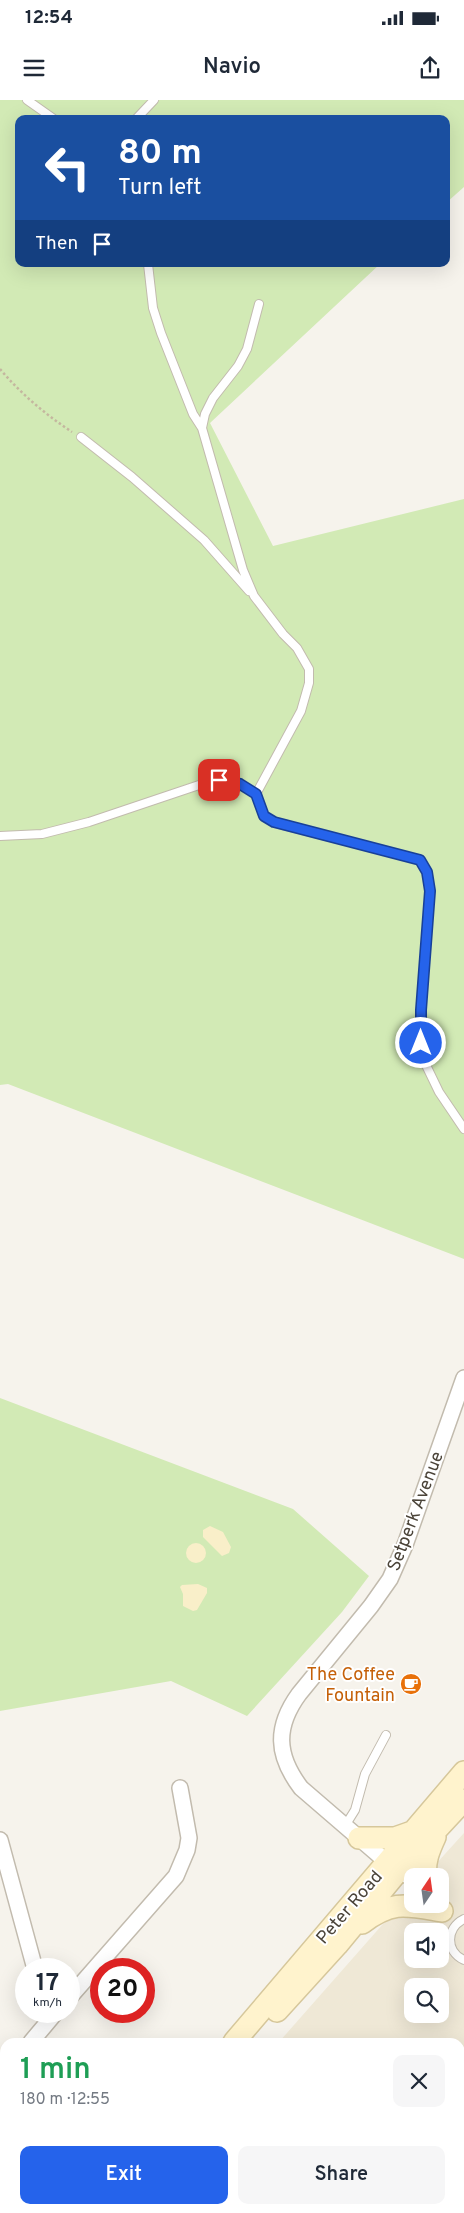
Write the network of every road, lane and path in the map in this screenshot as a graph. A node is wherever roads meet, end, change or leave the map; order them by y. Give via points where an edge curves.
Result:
1 (27, 100) edge
2 (154, 100) edge
3 (48, 115) edge
4 (140, 115) edge
5 (148, 267) edge
6 (259, 304) dead end
7 (0, 370) edge
8 (202, 428) junction
9 (81, 437) joint
10 (254, 596) junction
11 (256, 794) junction
12 (0, 836) edge
13 (464, 1128) edge
14 (464, 1378) edge
15 (386, 1735) dead end
16 (464, 1772) edge
17 (180, 1788) dead end
18 (464, 1800) edge
19 (439, 1828) junction
20 (352, 1832) junction
21 (412, 1832) junction
22 (0, 1840) edge
23 (425, 1868) edge
24 (399, 1873) edge
25 (449, 1915) edge
26 (344, 1937) junction
27 (32, 1958) edge
28 (464, 1960) edge
29 (80, 1985) edge
30 (45, 2023) edge
31 (34, 2038) edge
32 (238, 2038) edge
33 (253, 2038) edge

1 - 3 lane
2 - 4 lane
5 - 8 lane via 153,308 161,333 193,414
6 - 8 lane via 247,348 238,366 213,398
7 - 9 path via 34,404
8 - 10 lane via 243,570
9 - 10 lane via 204,540
10 - 11 lane via 297,648 309,669 301,711
11 - 12 lane via 240,784 219,780 42,834
11 - 13 lane via 264,816 274,822 420,860 427,872 430,891 421,1043 425,1063 439,1092
14 - 20 street, Setperk Avenue via 394,1571 372,1606 288,1708 281,1732 284,1758 290,1774 301,1788
15 - 20 lane via 365,1774
16 - 21 main road, Peter Road
17 - 29 street via 189,1838 176,1876
18 - 19 main road, Peter Road
19 - 23 main road
19 - 24 main road, Peter Road
20 - 21 main road via 395,1838
20 - 24 street
21 - 24 main road, Peter Road
22 - 27 street
24 - 26 main road, Peter Road
24 - 32 main road, Peter Road
25 - 26 main road via 410,1906 393,1906 377,1912
25 - 28 lane via 450,1943 456,1956
26 - 33 main road, Peter Road
30 - 31 street

